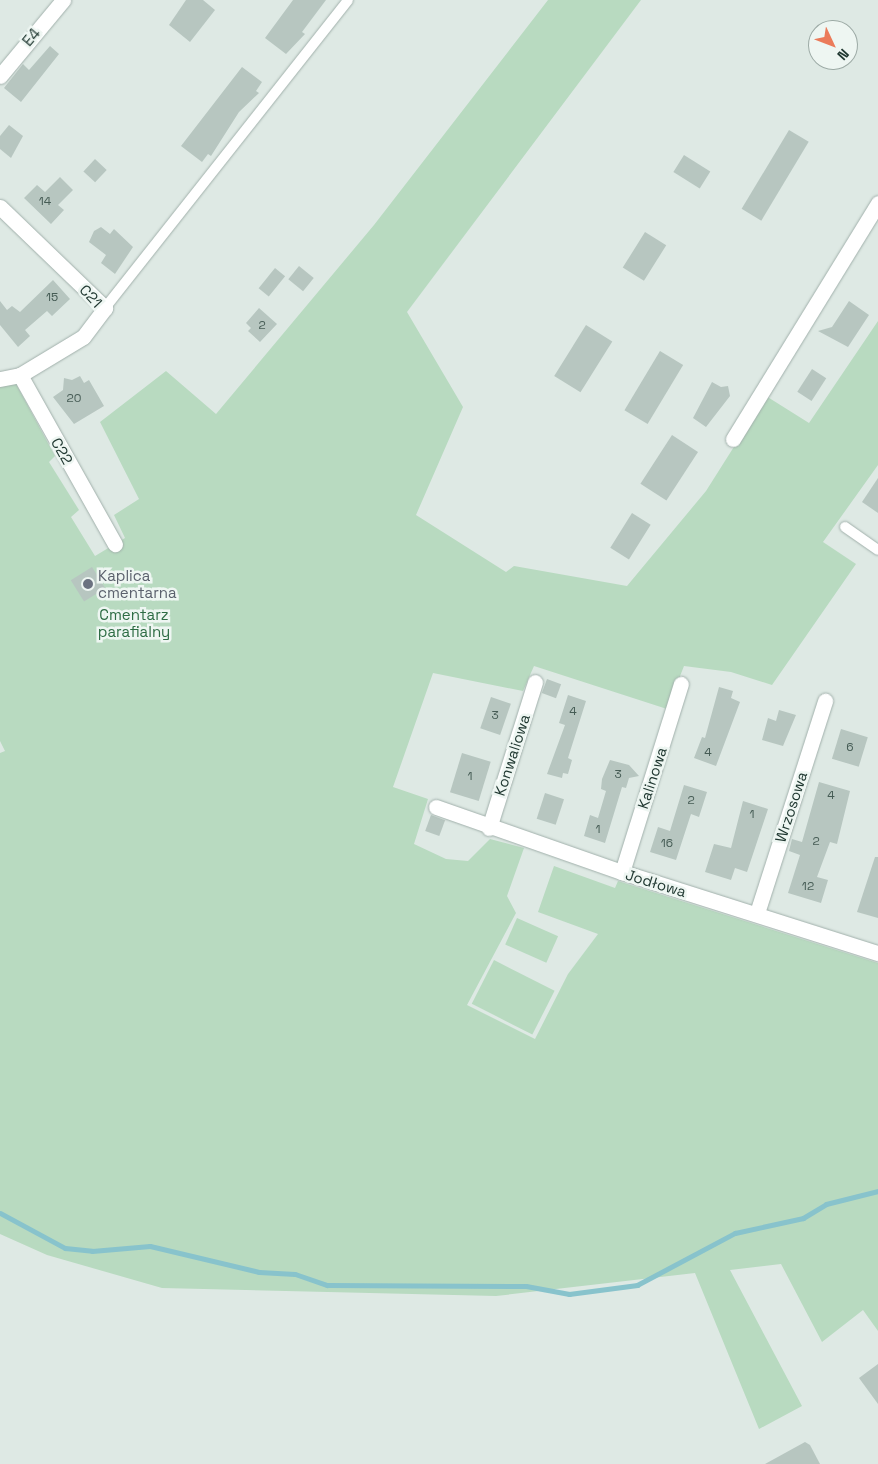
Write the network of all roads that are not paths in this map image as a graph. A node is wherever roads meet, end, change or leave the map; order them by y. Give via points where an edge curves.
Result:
1 (63, 0) edge
2 (348, 0) edge
3 (0, 76) edge
4 (878, 203) edge
5 (0, 207) edge
6 (105, 308) junction
7 (20, 375) junction
8 (0, 379) edge
9 (733, 439) dead end
10 (845, 526) dead end
11 (115, 544) dead end
12 (878, 550) edge
13 (536, 682) dead end
14 (682, 684) dead end
15 (825, 701) dead end
16 (436, 807) dead end
17 (489, 828) junction
18 (622, 872) junction
19 (757, 913) junction
20 (878, 953) edge

1 - 3 street, E4
2 - 6 lane
4 - 9 street
5 - 6 street, C21
6 - 7 street, C21 via 82,336
7 - 8 street
7 - 11 street, C22
10 - 12 lane
13 - 17 street, Konwaliowa
14 - 18 street, Kalinowa
15 - 19 street, Wrzosowa
16 - 17 street, Jodłowa
17 - 18 street, Jodłowa
18 - 19 street, Jodłowa
19 - 20 street, Jodłowa

